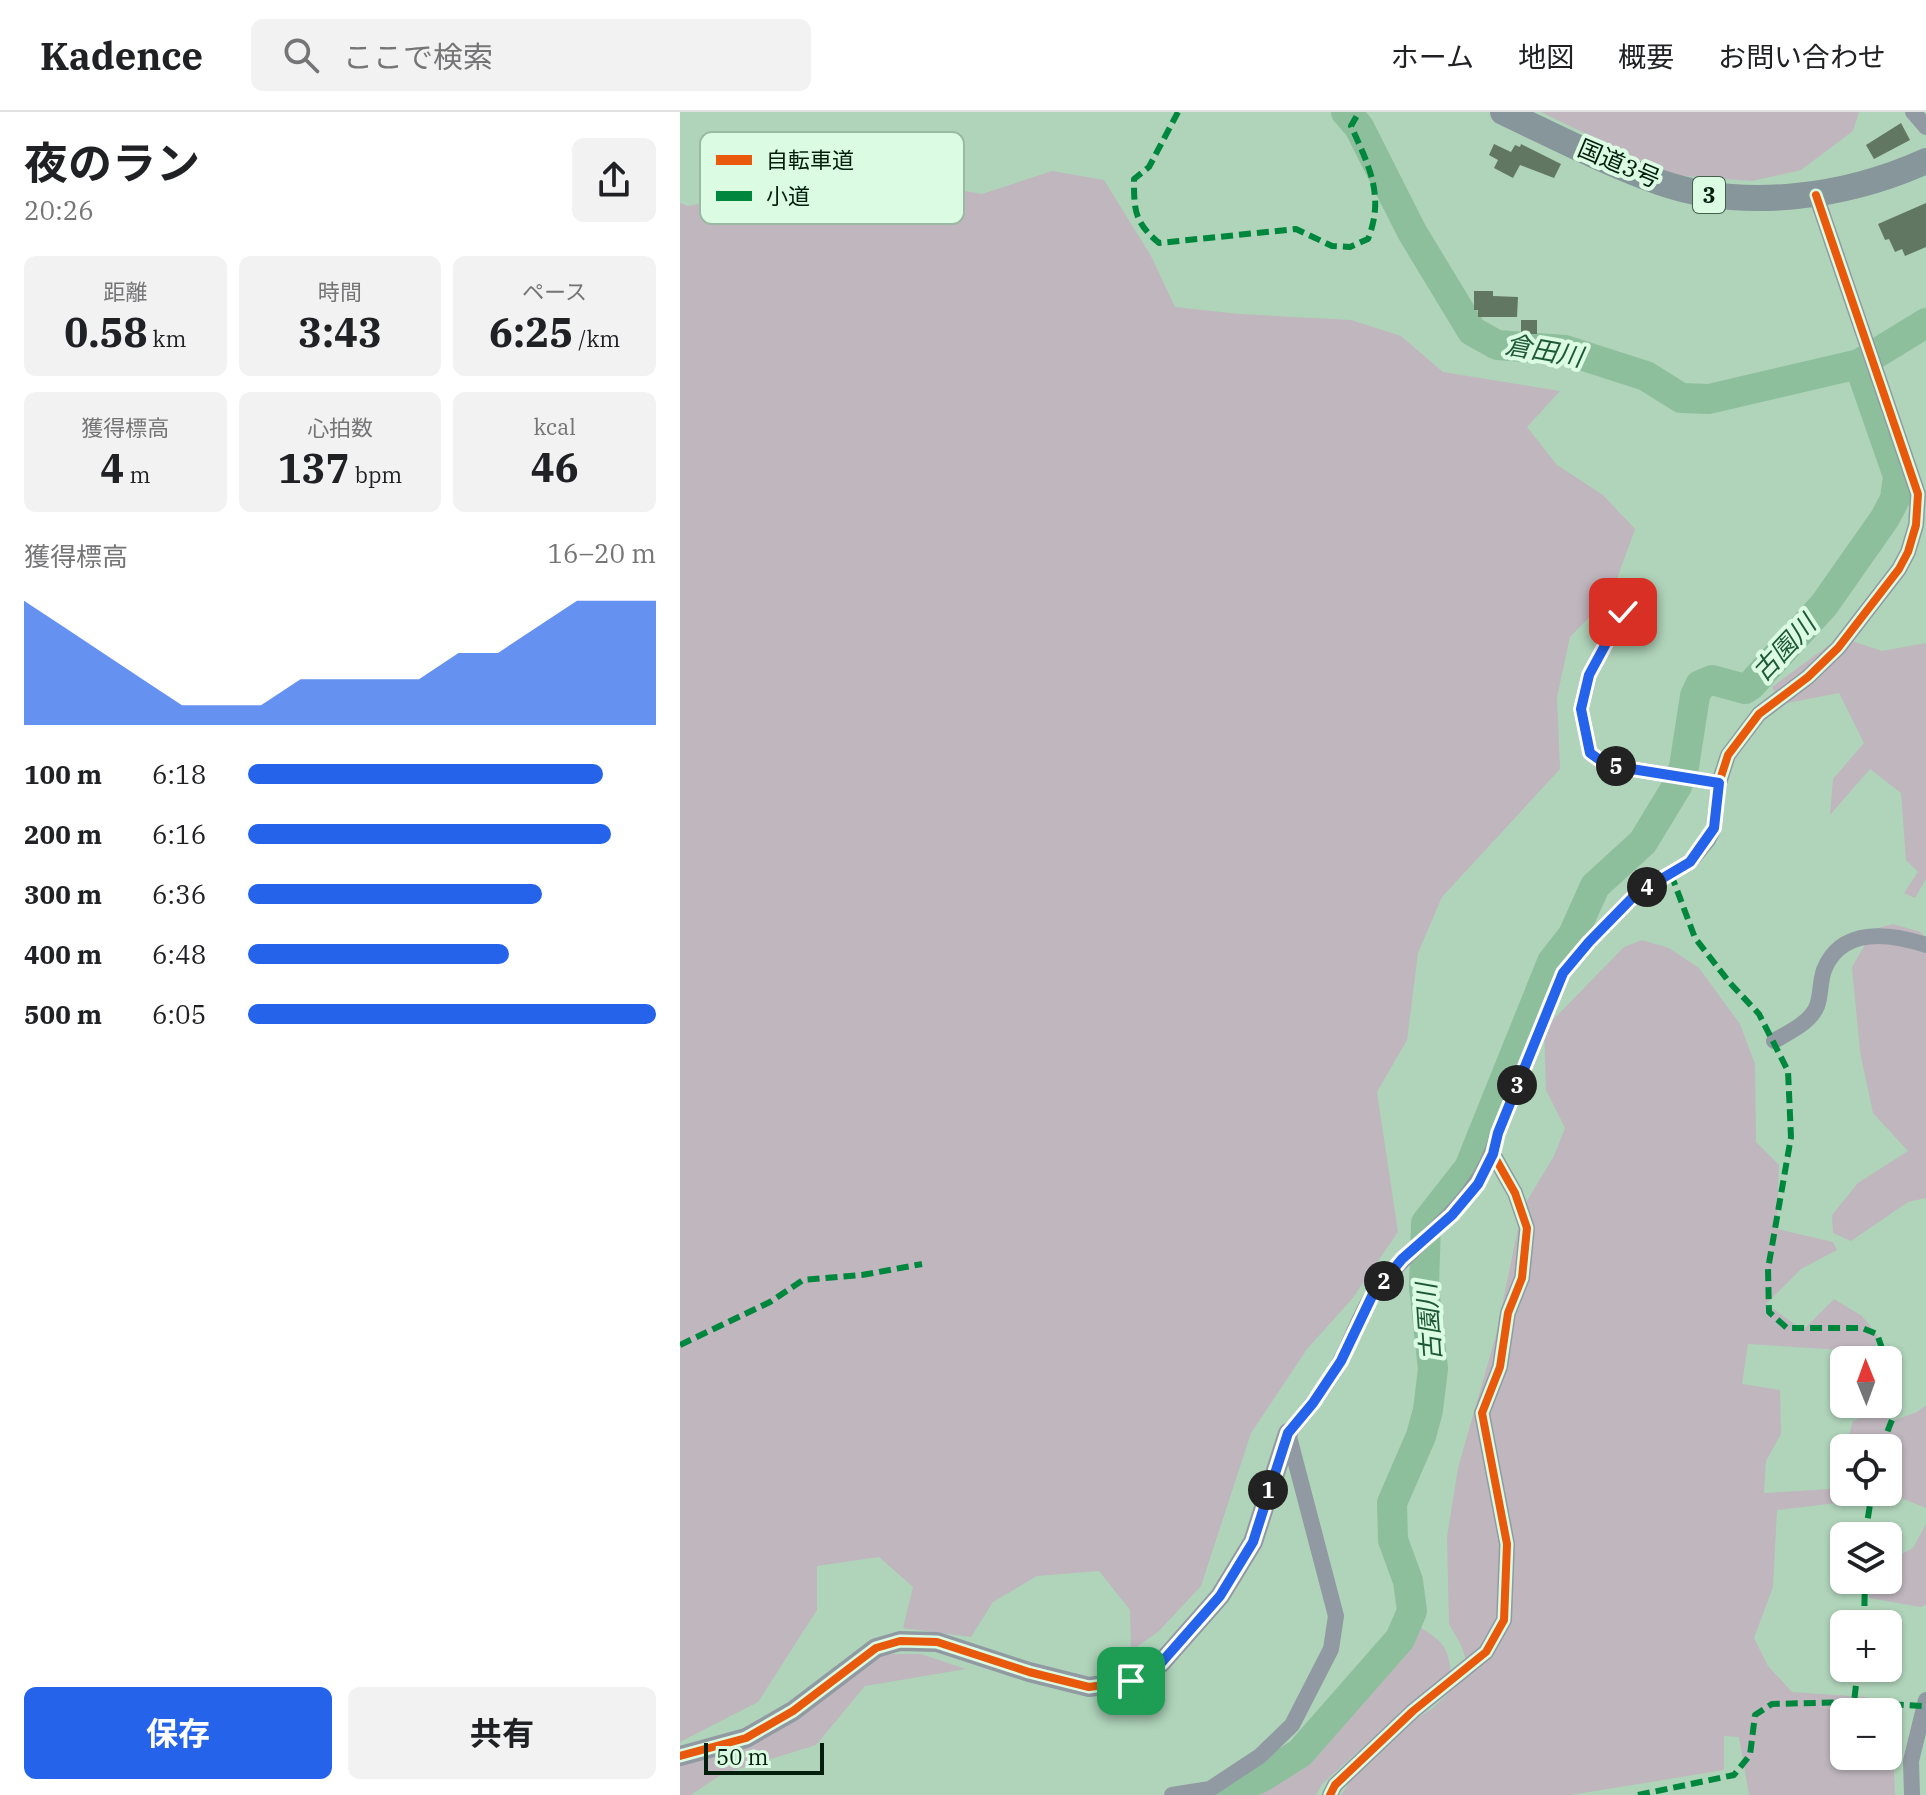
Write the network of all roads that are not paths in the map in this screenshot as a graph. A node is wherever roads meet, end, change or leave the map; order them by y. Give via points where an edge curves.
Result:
1 (1503, 112) edge
2 (1913, 112) edge
3 (1926, 127) edge
4 (1926, 161) edge
5 (1816, 195) junction
6 (1623, 612) dead end
7 (1719, 783) junction
8 (1926, 945) edge
9 (1774, 1041) dead end
10 (1493, 1154) junction
11 (1288, 1433) junction
12 (1926, 1700) edge
13 (680, 1756) edge
14 (1172, 1795) edge
15 (1330, 1795) edge
16 (1912, 1795) edge

1 - 5 highway, 国道3号 / 3 via 1660,183 1710,195
2 - 3 street
4 - 5 highway, 国道3号 / 3
5 - 7 street via 1918,494 1916,525 1899,569 1838,648 1759,714 1728,755
6 - 7 street via 1589,675 1581,709 1590,753 1607,765
7 - 10 street via 1714,828 1690,862 1636,894 1563,973
8 - 9 street via 1886,936 1841,944 1822,973 1817,1007 1806,1021
10 - 11 street via 1478,1184 1452,1215 1402,1259 1373,1294 1341,1361
10 - 15 street via 1527,1228 1522,1278 1508,1313 1500,1367 1482,1413 1507,1544 1504,1620 1486,1652 1413,1711
11 - 13 street via 1253,1542 1220,1596 1161,1663 1131,1681 1089,1687 937,1642 900,1641 876,1648 793,1711 746,1738
11 - 14 street via 1336,1616 1331,1649 1292,1725 1260,1756 1210,1789
12 - 16 street via 1911,1761

